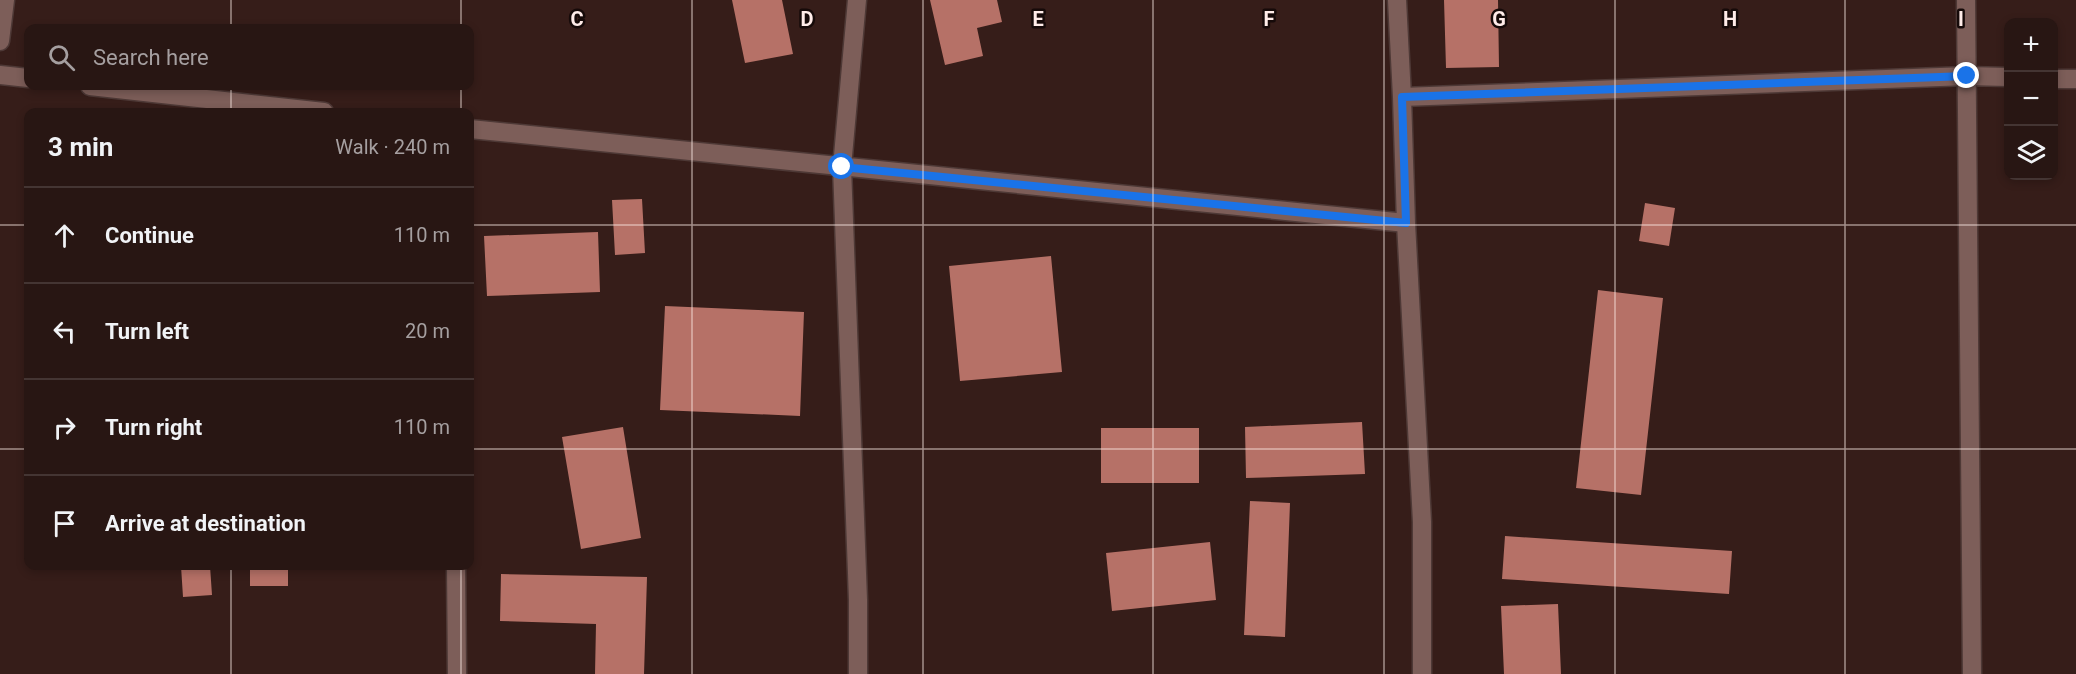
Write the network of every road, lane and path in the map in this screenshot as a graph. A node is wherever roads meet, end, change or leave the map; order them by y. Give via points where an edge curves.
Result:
1 (5, 0) edge
2 (857, 0) edge
3 (1396, 0) edge
4 (1966, 0) edge
5 (0, 40) edge
6 (0, 75) edge
7 (1967, 76) junction
8 (2004, 77) edge
9 (24, 78) edge
10 (2058, 79) edge
11 (2076, 79) edge
12 (126, 90) edge
13 (1402, 97) junction
14 (288, 108) edge
15 (474, 129) edge
16 (842, 167) junction
17 (1406, 223) junction
18 (456, 570) edge
19 (458, 674) edge
20 (858, 674) edge
21 (1422, 674) edge
22 (1972, 674) edge

1 - 5 street
2 - 16 street
3 - 13 street
4 - 7 street
6 - 9 street
7 - 8 street
7 - 13 street
7 - 22 street
10 - 11 street
12 - 14 street
13 - 17 street
15 - 16 street
16 - 17 street
16 - 20 street
17 - 21 street via 1422,522
18 - 19 street

